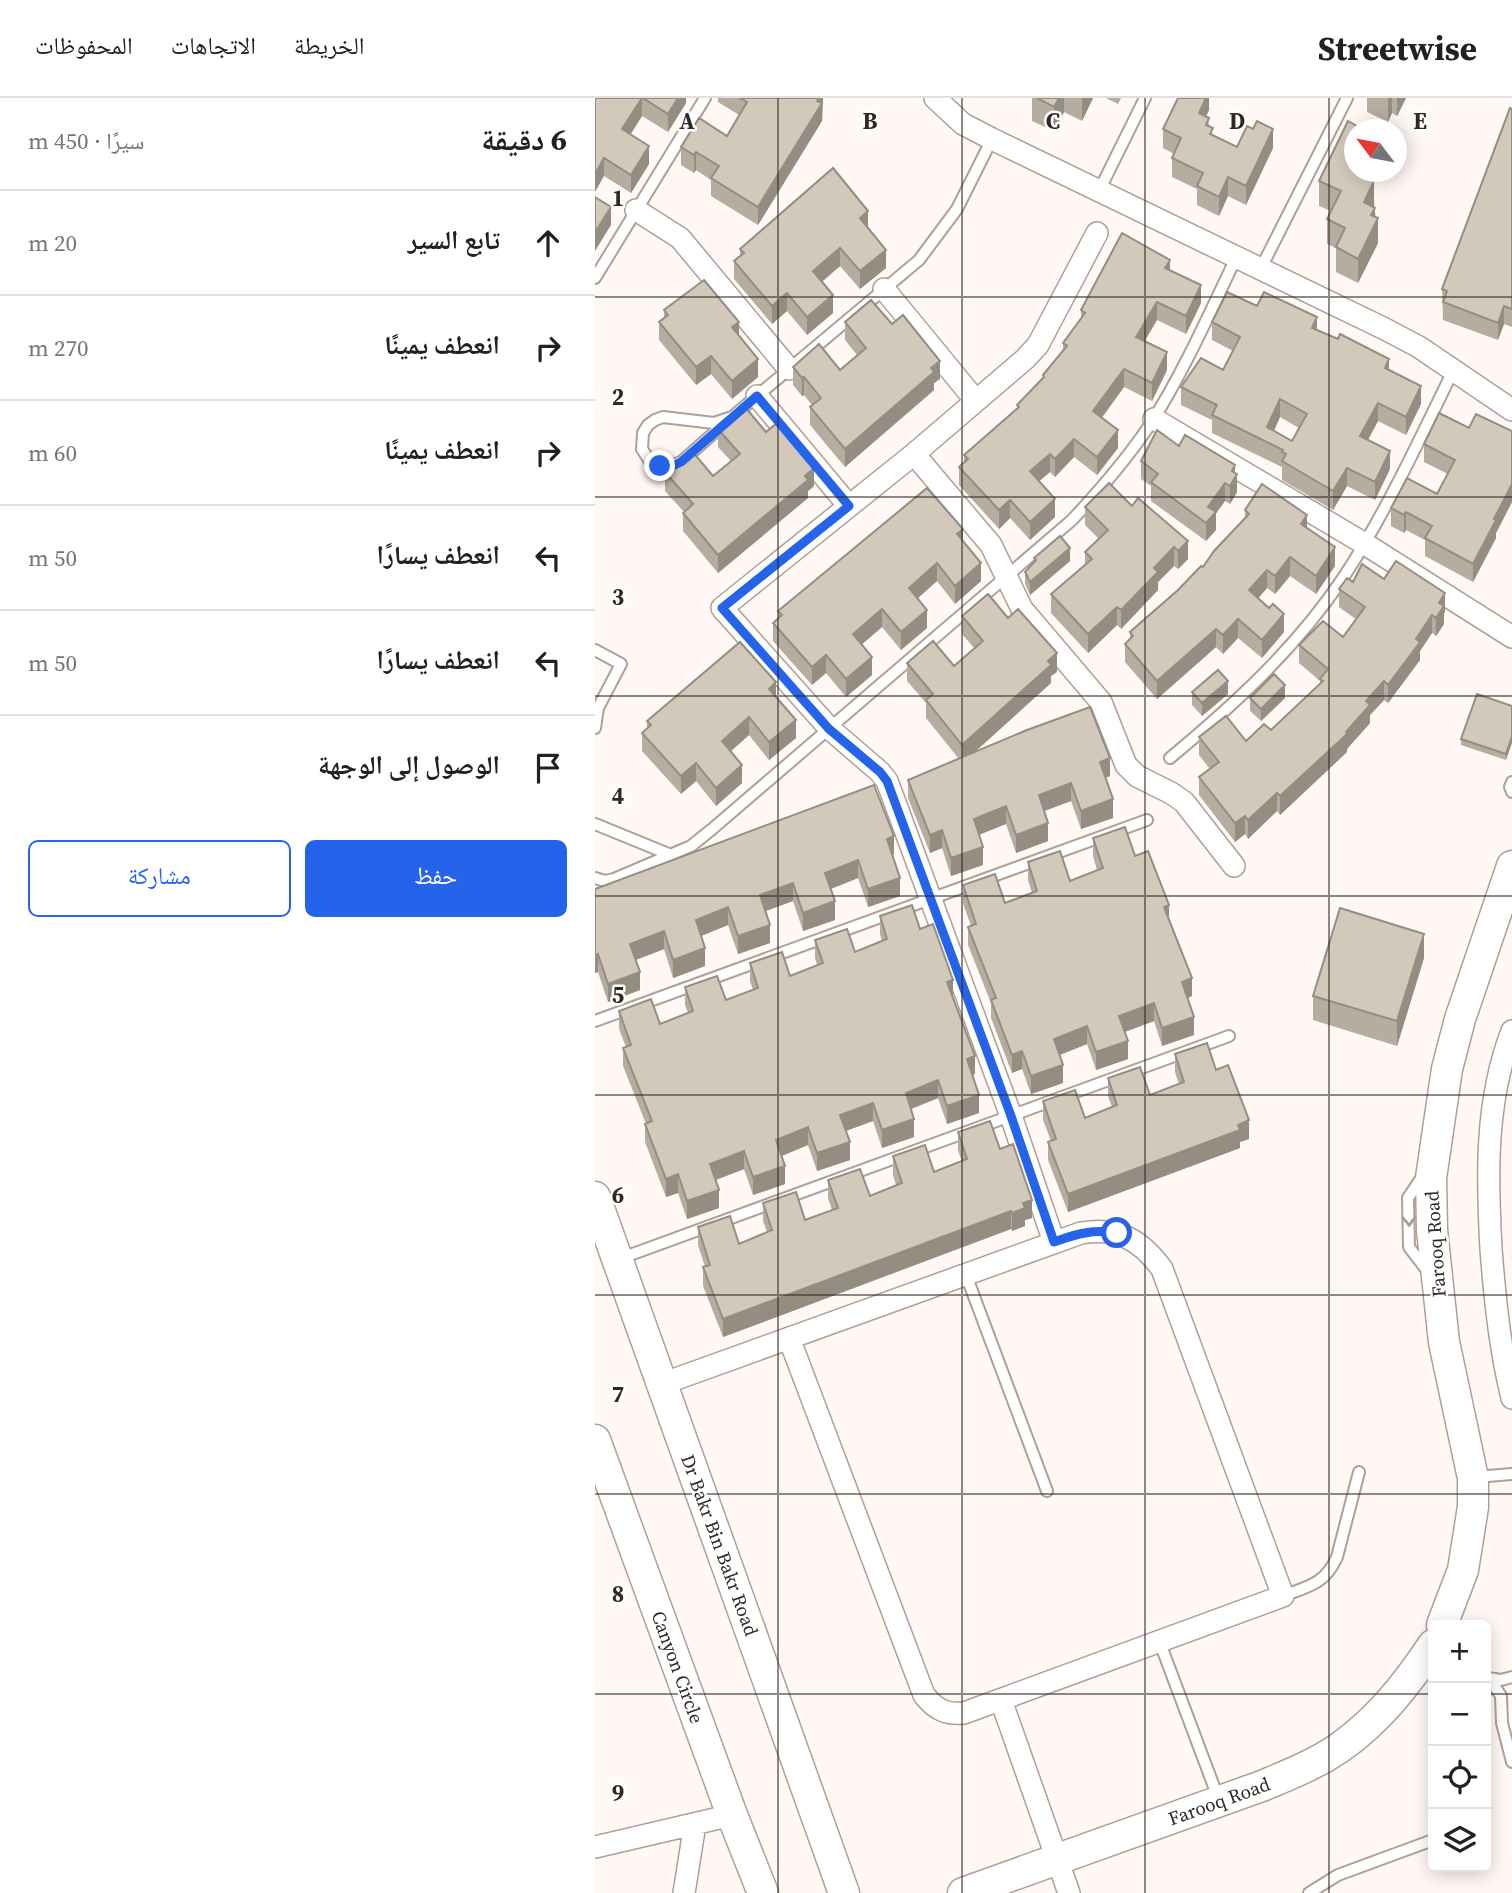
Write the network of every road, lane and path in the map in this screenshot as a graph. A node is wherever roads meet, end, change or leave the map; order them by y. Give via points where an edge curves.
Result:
1 (705, 98) edge
2 (935, 98) edge
3 (1145, 98) edge
4 (1347, 98) edge
5 (992, 139) junction
6 (1099, 191) junction
7 (636, 210) junction
8 (1097, 233) dead end
9 (1236, 258) junction
10 (1260, 270) junction
11 (595, 278) edge
12 (884, 289) junction
13 (789, 369) junction
14 (1453, 370) junction
15 (757, 396) junction
16 (976, 401) junction
17 (1512, 410) edge
18 (732, 416) junction
19 (1154, 419) junction
20 (914, 454) junction
21 (849, 506) junction
22 (1364, 544) junction
23 (1007, 577) junction
24 (1512, 637) edge
25 (595, 649) edge
26 (595, 729) edge
27 (829, 729) junction
28 (1170, 758) dead end
29 (1512, 782) edge
30 (1512, 792) edge
31 (1147, 820) dead end
32 (595, 824) edge
33 (671, 855) junction
34 (1234, 866) dead end
35 (1512, 866) edge
36 (595, 878) edge
37 (931, 898) junction
38 (595, 1021) edge
39 (1512, 1031) edge
40 (1229, 1036) dead end
41 (1011, 1116) junction
42 (595, 1197) edge
43 (1054, 1242) junction
44 (616, 1260) junction
45 (966, 1275) junction
46 (789, 1338) junction
47 (662, 1384) junction
48 (1512, 1398) edge
49 (595, 1440) edge
50 (1359, 1472) dead end
51 (1512, 1474) edge
52 (1473, 1478) junction
53 (1047, 1491) dead end
54 (1283, 1596) junction
55 (1444, 1620) edge
56 (1160, 1643) junction
57 (1428, 1652) edge
58 (1512, 1677) edge
59 (1491, 1678) edge
60 (1491, 1681) edge
61 (1001, 1700) junction
62 (1512, 1762) edge
63 (1219, 1801) junction
64 (733, 1815) junction
65 (695, 1824) junction
66 (1428, 1842) edge
67 (595, 1847) edge
68 (1056, 1859) junction
69 (684, 1893) edge
70 (763, 1893) edge
71 (844, 1893) edge
72 (964, 1893) edge
73 (1069, 1893) edge
74 (1309, 1893) edge

1 - 7 lane
2 - 5 street via 963,124
3 - 6 lane
4 - 10 lane
5 - 6 street
5 - 12 lane via 939,237
6 - 9 street
7 - 11 lane
7 - 13 street via 680,238
8 - 16 street via 1038,345
9 - 10 street
9 - 19 lane
10 - 14 street via 1385,329
12 - 13 lane
12 - 16 street
13 - 15 lane
14 - 17 street
14 - 22 lane
15 - 18 lane
15 - 21 street
16 - 20 street
18 - 18 lane via 670,467 651,463 642,449 648,425 663,417 714,423
19 - 22 street
19 - 23 lane via 1100,490
20 - 21 street
20 - 23 street via 991,545
21 - 27 street via 722,608
22 - 24 street
22 - 28 lane via 1305,628 1266,673
23 - 27 lane
23 - 34 street via 1022,609 1101,702 1126,765 1184,803
25 - 26 lane via 621,664 598,708
27 - 33 lane via 691,846
27 - 37 street via 887,781
29 - 30 lane
31 - 37 lane
32 - 33 lane
33 - 36 lane via 614,879
35 - 52 street, Farooq Road via 1450,1056 1433,1160 1432,1230 1444,1342
37 - 38 lane
37 - 41 street
39 - 48 street via 1493,1099 1488,1154 1495,1298
40 - 41 lane
41 - 43 street
41 - 44 lane
42 - 44 street, Dr Bakr Bin Bakr Road
43 - 45 street
43 - 54 street via 1100,1230 1117,1233 1151,1253 1162,1269
44 - 47 street, Dr Bakr Bin Bakr Road
45 - 46 street
45 - 53 lane
46 - 47 street
46 - 61 street via 924,1695 939,1710 952,1714
47 - 71 street, Dr Bakr Bin Bakr Road
49 - 64 street, Canyon Circle
50 - 54 lane via 1332,1568 1317,1583
51 - 52 lane
52 - 55 street, Farooq Road via 1463,1570
54 - 56 street
56 - 61 street
56 - 63 lane
57 - 63 street, Farooq Road via 1396,1696 1339,1748 1304,1769
58 - 59 lane
60 - 62 lane via 1501,1696
61 - 68 street
63 - 68 street, Farooq Road
64 - 65 street
64 - 70 street, Canyon Circle
65 - 67 street
65 - 69 street
66 - 74 lane via 1338,1875
68 - 72 street, Farooq Road
68 - 73 street

